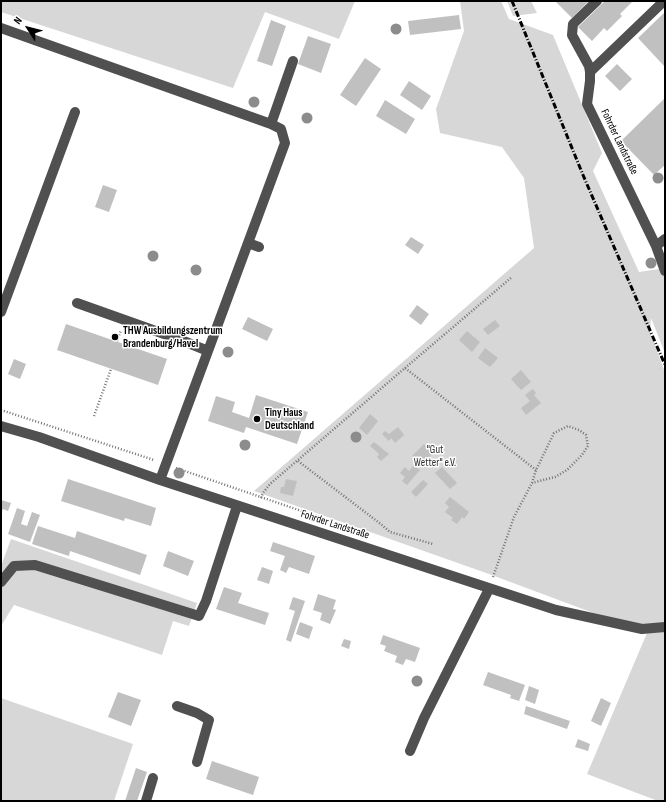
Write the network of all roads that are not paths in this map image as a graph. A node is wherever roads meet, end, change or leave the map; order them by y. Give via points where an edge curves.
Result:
1 (597, 1) edge
2 (664, 1) edge
3 (1, 28) edge
4 (292, 61) dead end
5 (590, 72) junction
6 (75, 112) dead end
7 (271, 124) junction
8 (665, 239) edge
9 (248, 243) junction
10 (656, 246) junction
11 (259, 247) dead end
12 (665, 271) edge
13 (77, 303) dead end
14 (1, 312) edge
15 (208, 351) junction
16 (1, 426) edge
17 (160, 480) junction
18 (238, 506) junction
19 (1, 582) edge
20 (489, 589) junction
21 (665, 627) edge
22 (177, 706) dead end
23 (410, 751) dead end
24 (197, 762) dead end
25 (153, 778) dead end
26 (146, 801) edge

1 - 5 street via 573,24 572,35
2 - 5 street
3 - 7 street
4 - 7 street
5 - 10 street, Fohrder Landstraße via 587,104
6 - 14 street
7 - 9 street via 281,128 285,143
8 - 10 street
9 - 11 street
9 - 15 street
10 - 12 street, Fohrder Landstraße
13 - 15 street
15 - 17 street
16 - 17 street, Fohrder Landstraße
17 - 18 street, Fohrder Landstraße
18 - 19 street via 199,616 35,565 14,566
18 - 20 street, Fohrder Landstraße
20 - 21 street, Fohrder Landstraße via 556,610 642,629
20 - 23 street
22 - 24 street via 209,720
25 - 26 street

